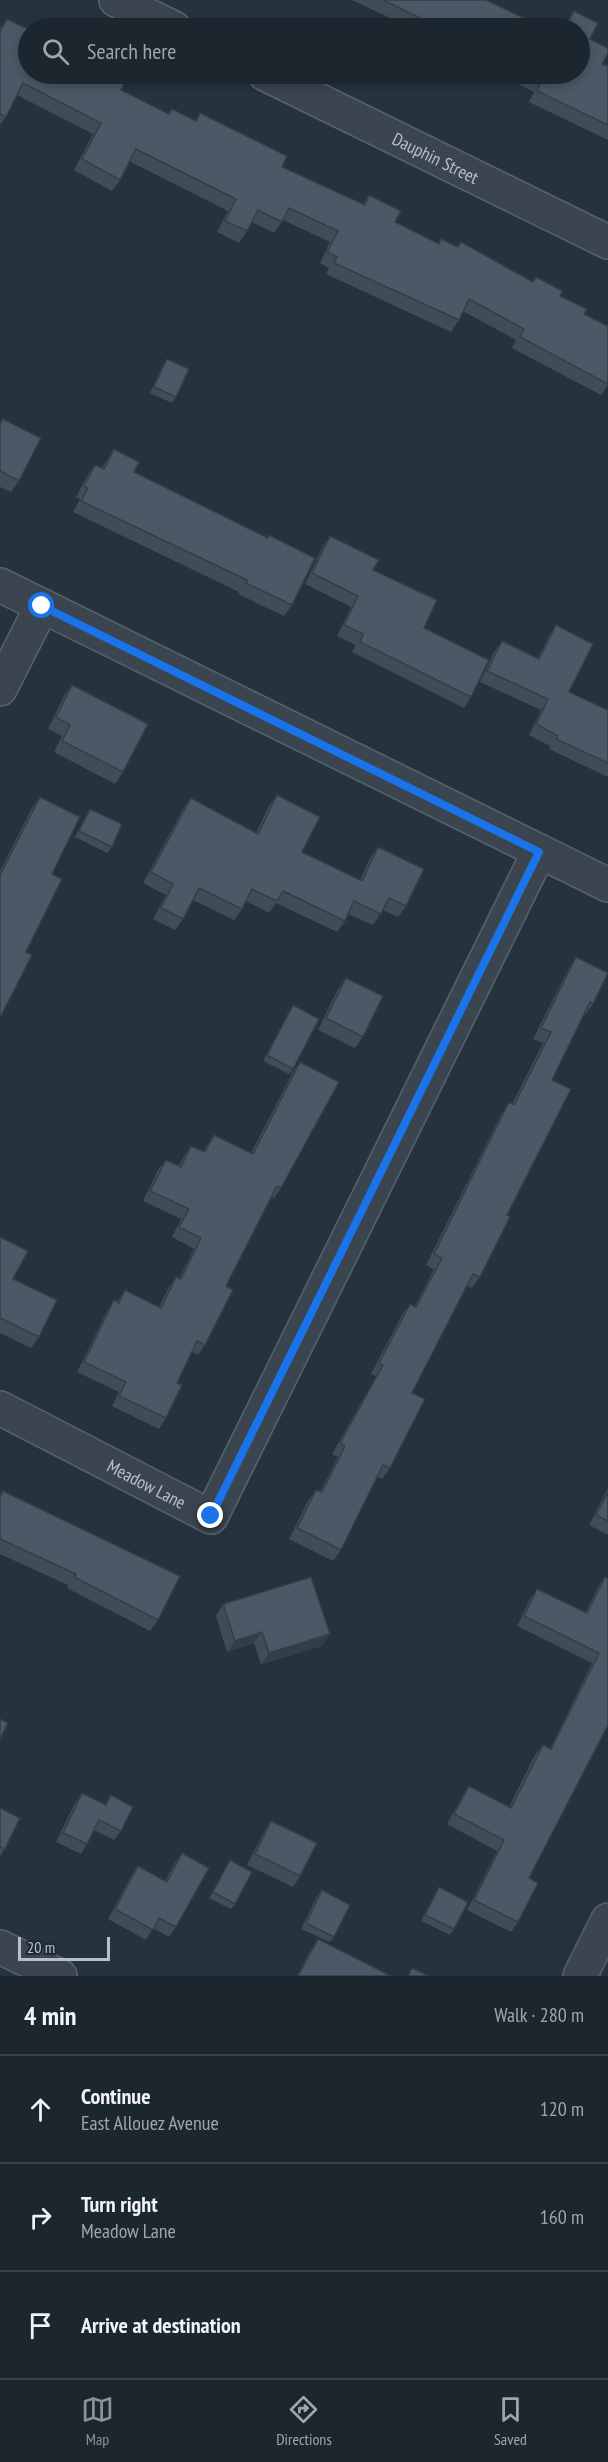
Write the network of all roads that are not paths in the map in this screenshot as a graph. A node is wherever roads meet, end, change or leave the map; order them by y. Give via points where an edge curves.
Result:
1 (116, 0) edge
2 (153, 18) edge
3 (285, 84) edge
4 (608, 242) edge
5 (0, 585) edge
6 (42, 606) junction
7 (0, 689) edge
8 (539, 852) junction
9 (608, 885) edge
10 (0, 1408) edge
11 (608, 1920) edge
12 (5, 1958) edge
13 (60, 1976) edge
14 (580, 1976) edge

1 - 2 street
3 - 4 street, Dauphin Street
5 - 6 street
6 - 7 street
6 - 8 street
8 - 9 street
8 - 10 street, Meadow Lane via 211,1516
11 - 14 street
12 - 13 street

